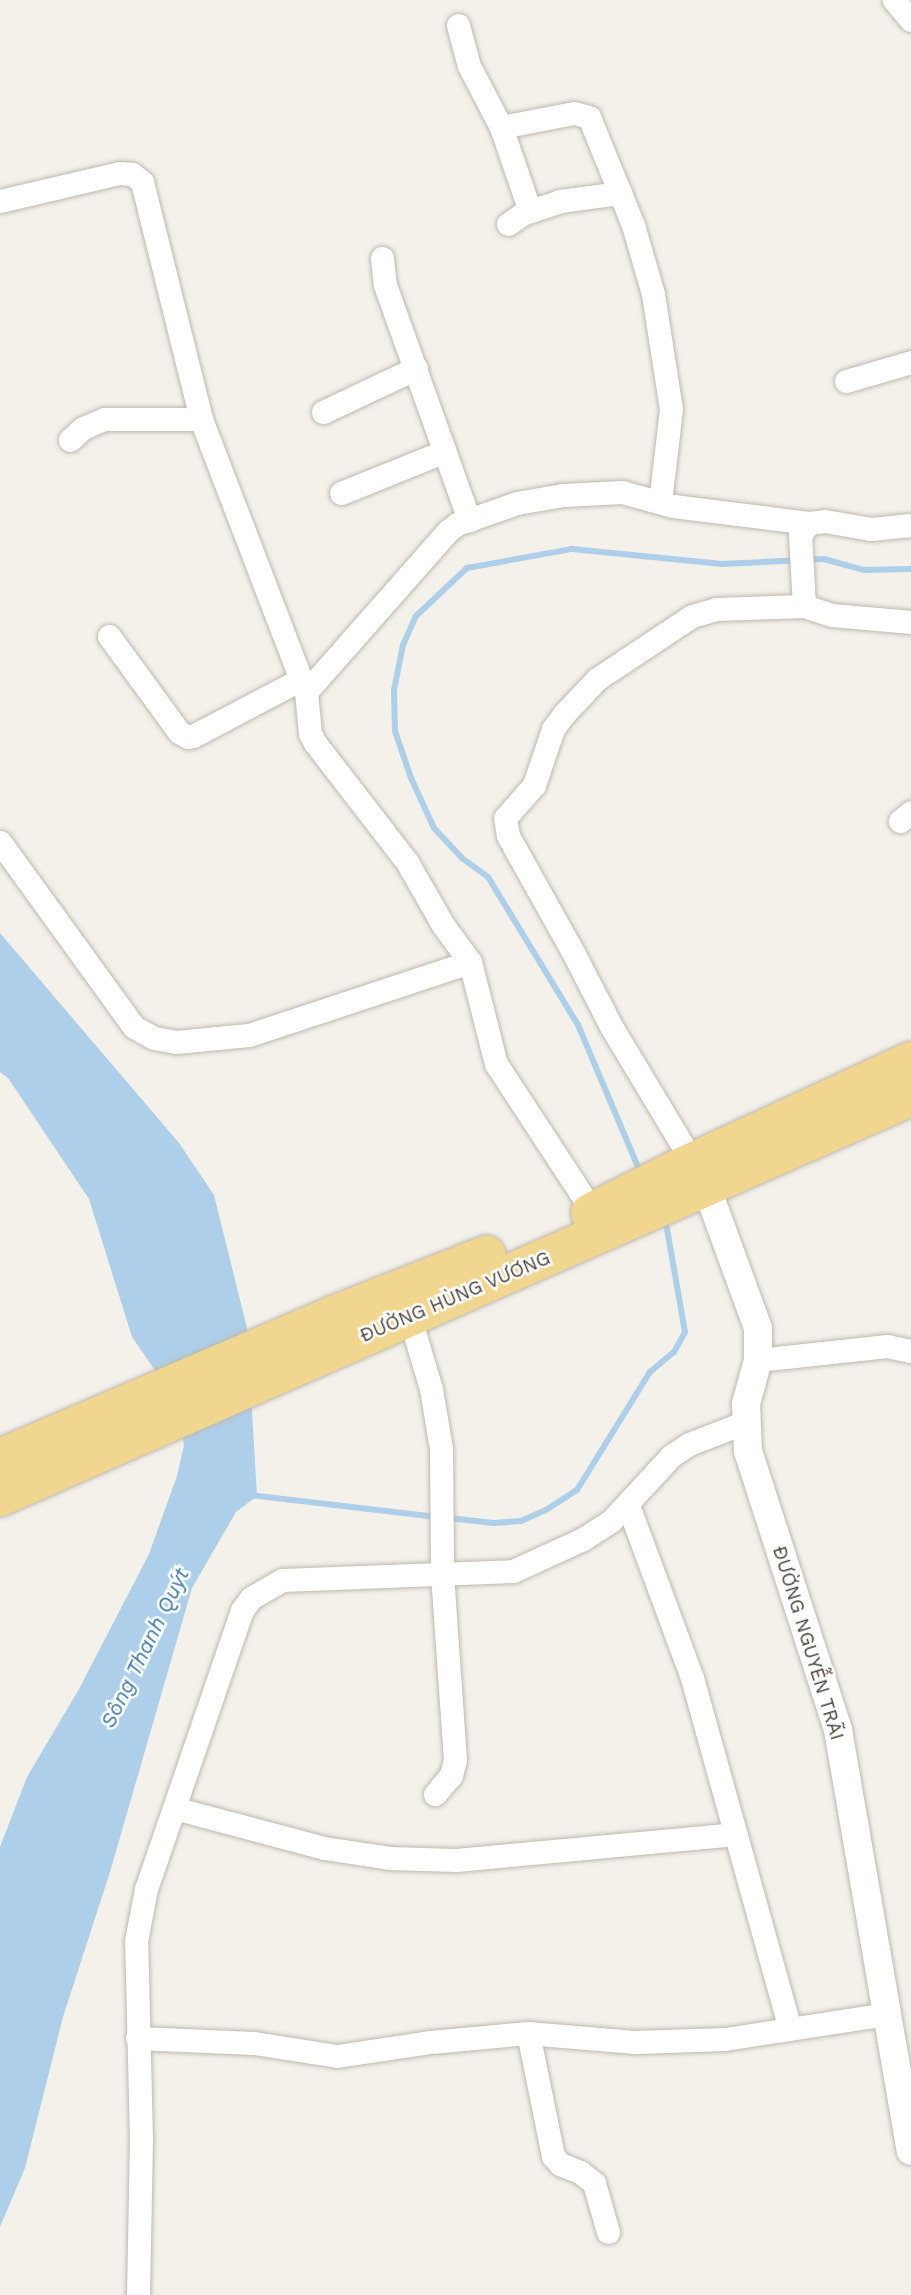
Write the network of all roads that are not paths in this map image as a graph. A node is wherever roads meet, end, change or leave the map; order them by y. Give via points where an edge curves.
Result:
1 (894, 0) edge
2 (911, 20) edge
3 (458, 25) dead end
4 (501, 127) junction
5 (620, 193) junction
6 (0, 201) edge
7 (530, 211) junction
8 (508, 224) dead end
9 (382, 258) dead end
10 (911, 362) edge
11 (416, 368) junction
12 (846, 381) dead end
13 (323, 412) dead end
14 (201, 419) junction
15 (70, 440) dead end
16 (446, 451) junction
17 (341, 493) dead end
18 (660, 502) junction
19 (469, 520) junction
20 (809, 523) junction
21 (911, 525) edge
22 (804, 606) junction
23 (911, 622) edge
24 (109, 636) dead end
25 (304, 685) junction
26 (0, 842) edge
27 (470, 962) junction
28 (911, 1061) edge
29 (911, 1097) edge
30 (692, 1172) junction
31 (615, 1211) junction
32 (409, 1315) junction
33 (336, 1331) junction
34 (911, 1351) edge
35 (758, 1360) junction
36 (746, 1422) junction
37 (93, 1439) junction
38 (0, 1458) edge
39 (0, 1497) edge
40 (628, 1504) junction
41 (442, 1574) junction
42 (435, 1794) dead end
43 (174, 1808) junction
44 (736, 1835) junction
45 (887, 2014) junction
46 (790, 2029) junction
47 (528, 2033) junction
48 (137, 2038) junction
49 (908, 2111) edge
50 (911, 2151) edge
51 (608, 2232) dead end
52 (138, 2295) edge

1 - 2 street
3 - 4 street via 469,66
4 - 5 street via 574,113 586,115
4 - 7 street
5 - 7 street via 560,201
5 - 18 street via 646,261 671,410
6 - 14 street via 119,173 132,174 142,183
7 - 8 street
9 - 11 street via 385,285
10 - 12 street
11 - 13 street
11 - 16 street
14 - 15 street via 104,419
14 - 25 street
16 - 17 street
16 - 19 street
18 - 19 street via 622,492 563,495 517,503
18 - 20 street
19 - 25 street via 448,531
20 - 21 street via 825,521 871,529
20 - 22 street via 800,536
22 - 23 street via 832,615
22 - 30 street via 703,611 597,679 553,729 534,785 504,823
24 - 25 street via 179,732 188,737
25 - 27 street via 310,733 407,862
26 - 27 street via 134,1027 154,1038 176,1042 249,1035
27 - 31 street via 496,1064
28 - 30 highway, ĐƯỜNG HÙNG VƯƠNG
29 - 30 highway, ĐƯỜNG HÙNG VƯƠNG
30 - 31 highway, ĐƯỜNG HÙNG VƯƠNG
30 - 35 street, ĐƯỜNG NGUYỄN TRÃI via 755,1313
31 - 32 highway, ĐƯỜNG HÙNG VƯƠNG
31 - 33 highway, ĐƯỜNG HÙNG VƯƠNG
32 - 33 highway, ĐƯỜNG HÙNG VƯƠNG
32 - 41 street via 438,1417
33 - 37 highway, ĐƯỜNG HÙNG VƯƠNG
34 - 35 street via 887,1346
35 - 36 street, ĐƯỜNG NGUYỄN TRÃI
36 - 40 street via 671,1456
36 - 45 street, ĐƯỜNG NGUYỄN TRÃI via 748,1451 838,1730
37 - 38 highway, ĐƯỜNG HÙNG VƯƠNG
37 - 39 highway, ĐƯỜNG HÙNG VƯƠNG
40 - 41 street via 583,1539 513,1571
40 - 44 street via 692,1678
41 - 42 street via 455,1760 451,1775
41 - 43 street via 282,1580 251,1598 242,1610
43 - 44 street via 324,1848 389,1858 456,1860
43 - 48 street via 146,1889 136,1941
44 - 46 street
45 - 46 street
45 - 49 street, ĐƯỜNG NGUYỄN TRÃI
46 - 47 street via 725,2039 635,2042
47 - 48 street via 337,2056 254,2043
47 - 51 street via 552,2156 594,2183
48 - 52 street via 141,2139
49 - 50 street, ĐƯỜNG NGUYỄN TRÃI

